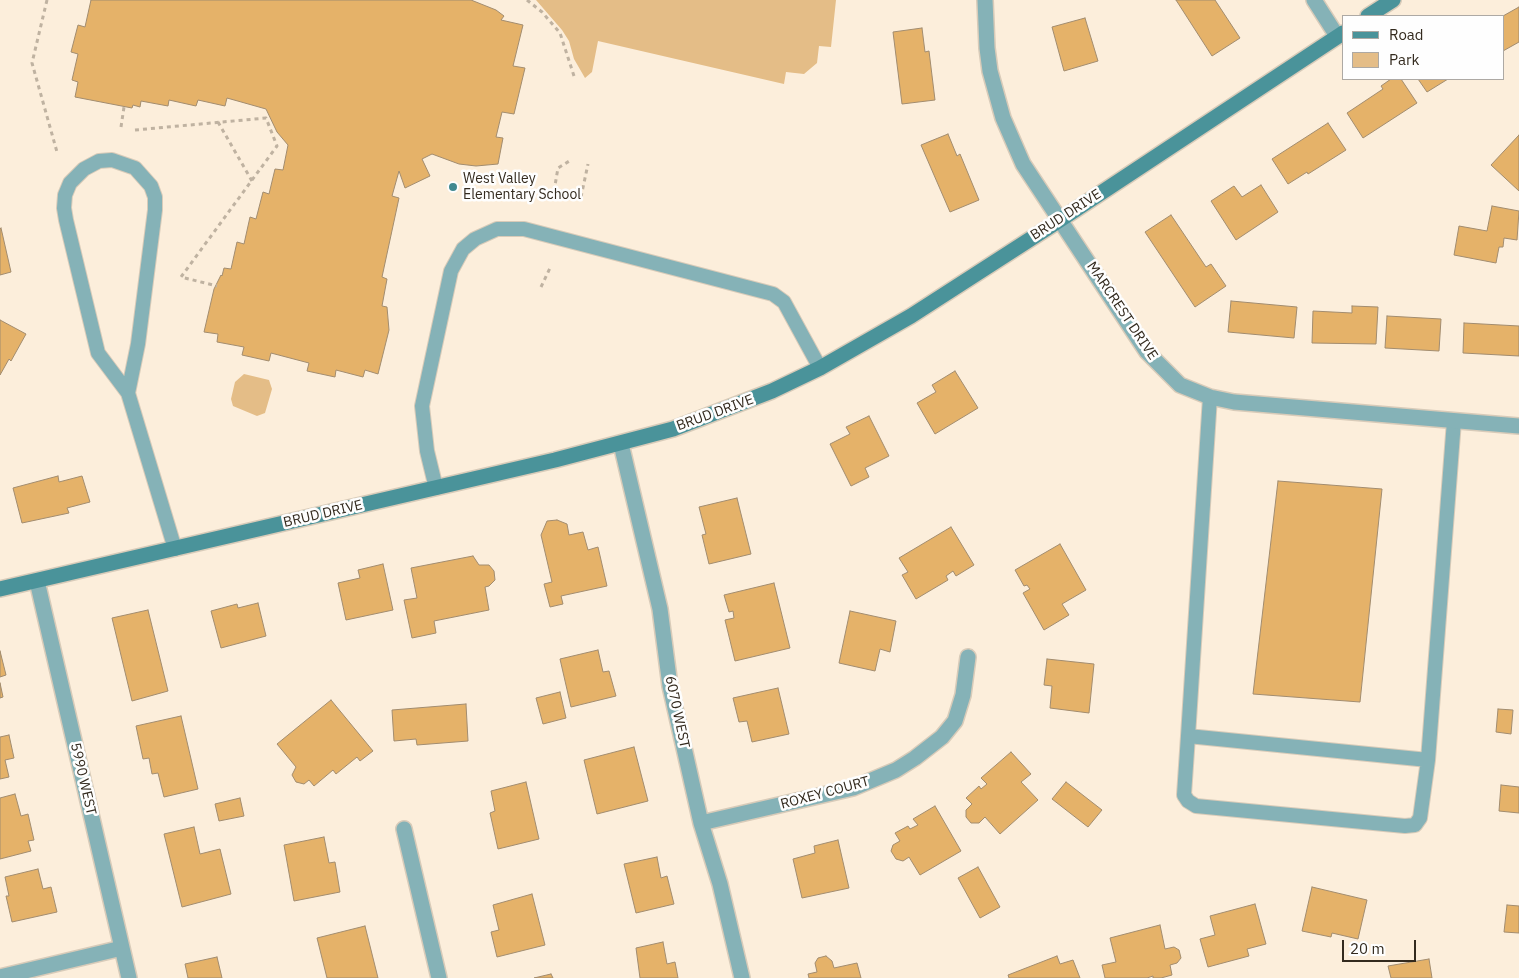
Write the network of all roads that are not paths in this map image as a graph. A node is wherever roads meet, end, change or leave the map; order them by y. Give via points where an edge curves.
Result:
1 (985, 0) edge
2 (1314, 0) edge
3 (1393, 0) edge
4 (1370, 15) edge
5 (1340, 34) edge
6 (1060, 220) junction
7 (820, 368) junction
8 (128, 393) junction
9 (1210, 397) junction
10 (1454, 421) junction
11 (1519, 426) edge
12 (621, 444) junction
13 (436, 488) junction
14 (175, 549) junction
15 (37, 580) junction
16 (0, 589) edge
17 (968, 657) dead end
18 (1188, 736) junction
19 (1428, 760) junction
20 (701, 823) junction
21 (404, 829) dead end
22 (122, 948) junction
23 (0, 977) edge
24 (129, 978) edge
25 (439, 978) edge
26 (742, 978) edge

1 - 6 street, MARCREST DRIVE via 986,48 1003,118 1023,164
2 - 5 street
3 - 4 main road
5 - 6 main road, BRUD DRIVE
6 - 7 main road, BRUD DRIVE via 911,316
6 - 9 street, MARCREST DRIVE via 1157,363 1180,385
7 - 12 main road, BRUD DRIVE via 723,412
7 - 13 lane via 784,302 773,294 524,229 497,229 474,239 463,249 451,271 422,406 427,451
8 - 8 lane via 138,344 155,197 140,172 124,162 99,161 77,173 65,195 64,208 98,353
8 - 14 lane
9 - 10 street, MARCREST DRIVE via 1234,402
9 - 18 lane
10 - 11 street, MARCREST DRIVE
10 - 19 lane
12 - 13 main road, BRUD DRIVE
12 - 20 street, 6070 WEST via 660,609 670,686
13 - 14 main road, BRUD DRIVE
14 - 15 main road, BRUD DRIVE
15 - 16 main road, BRUD DRIVE
15 - 22 street, 5990 WEST
17 - 20 street, ROXEY COURT via 963,695 955,721 942,737 896,770 853,788
18 - 19 lane
18 - 19 lane via 1184,795 1196,806 1206,807 1415,825 1420,818
20 - 26 street, 6070 WEST via 720,884
21 - 25 street
22 - 23 street
22 - 24 street, 5990 WEST

